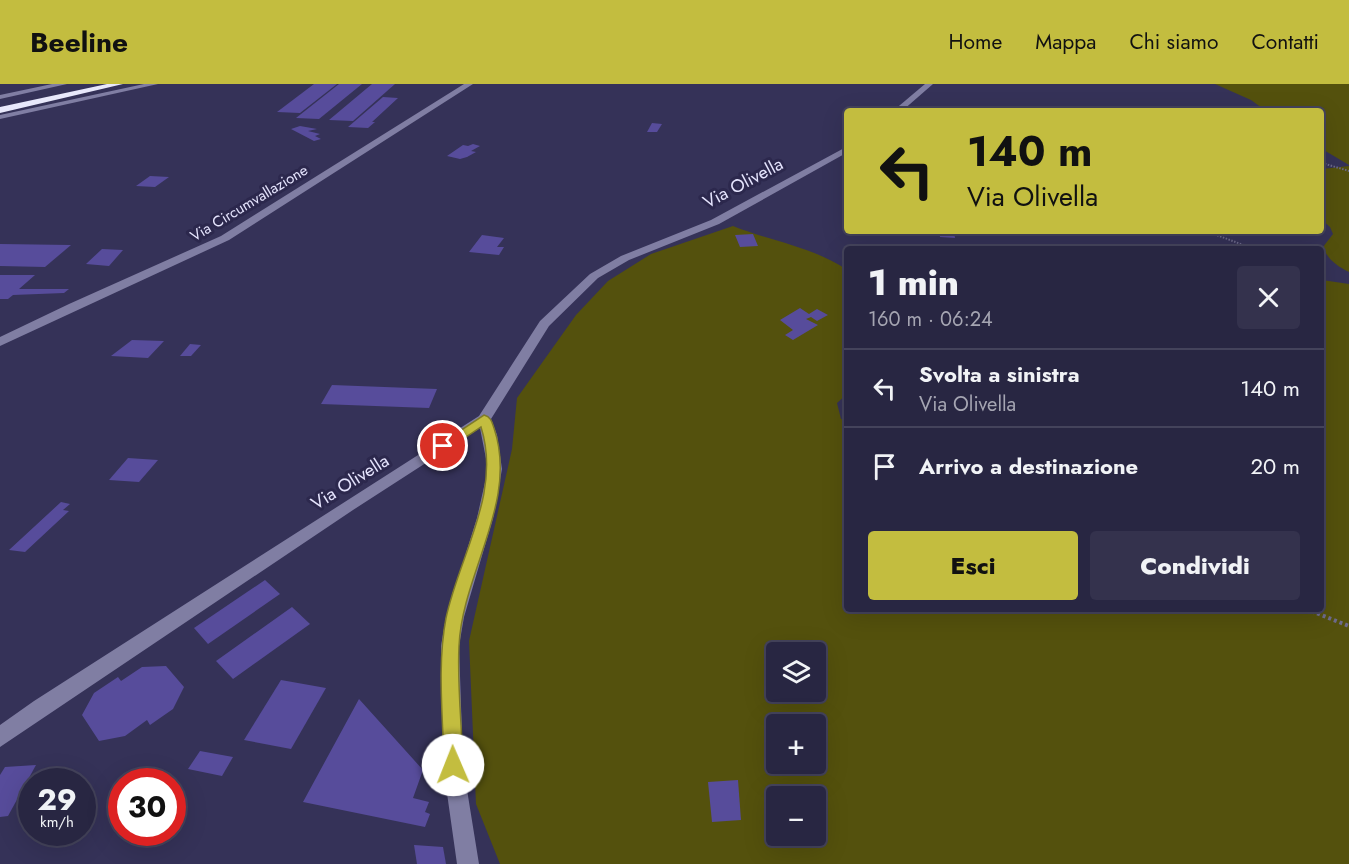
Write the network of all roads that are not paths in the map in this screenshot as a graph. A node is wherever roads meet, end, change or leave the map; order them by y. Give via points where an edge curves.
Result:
1 (63, 84) edge
2 (101, 84) edge
3 (119, 84) edge
4 (154, 84) edge
5 (469, 84) edge
6 (929, 84) edge
7 (0, 97) edge
8 (0, 108) edge
9 (901, 108) edge
10 (0, 117) edge
11 (844, 150) edge
12 (0, 342) edge
13 (484, 419) junction
14 (0, 737) edge
15 (468, 864) edge

1 - 7 street
2 - 8 highway
3 - 8 highway
4 - 10 street
5 - 12 street, Via Circumvallazione via 225,238
6 - 9 street
11 - 13 street, Via Olivella via 715,222 625,258 594,276 544,324
13 - 14 street, Via Olivella
13 - 15 street via 495,470 450,646 453,765

